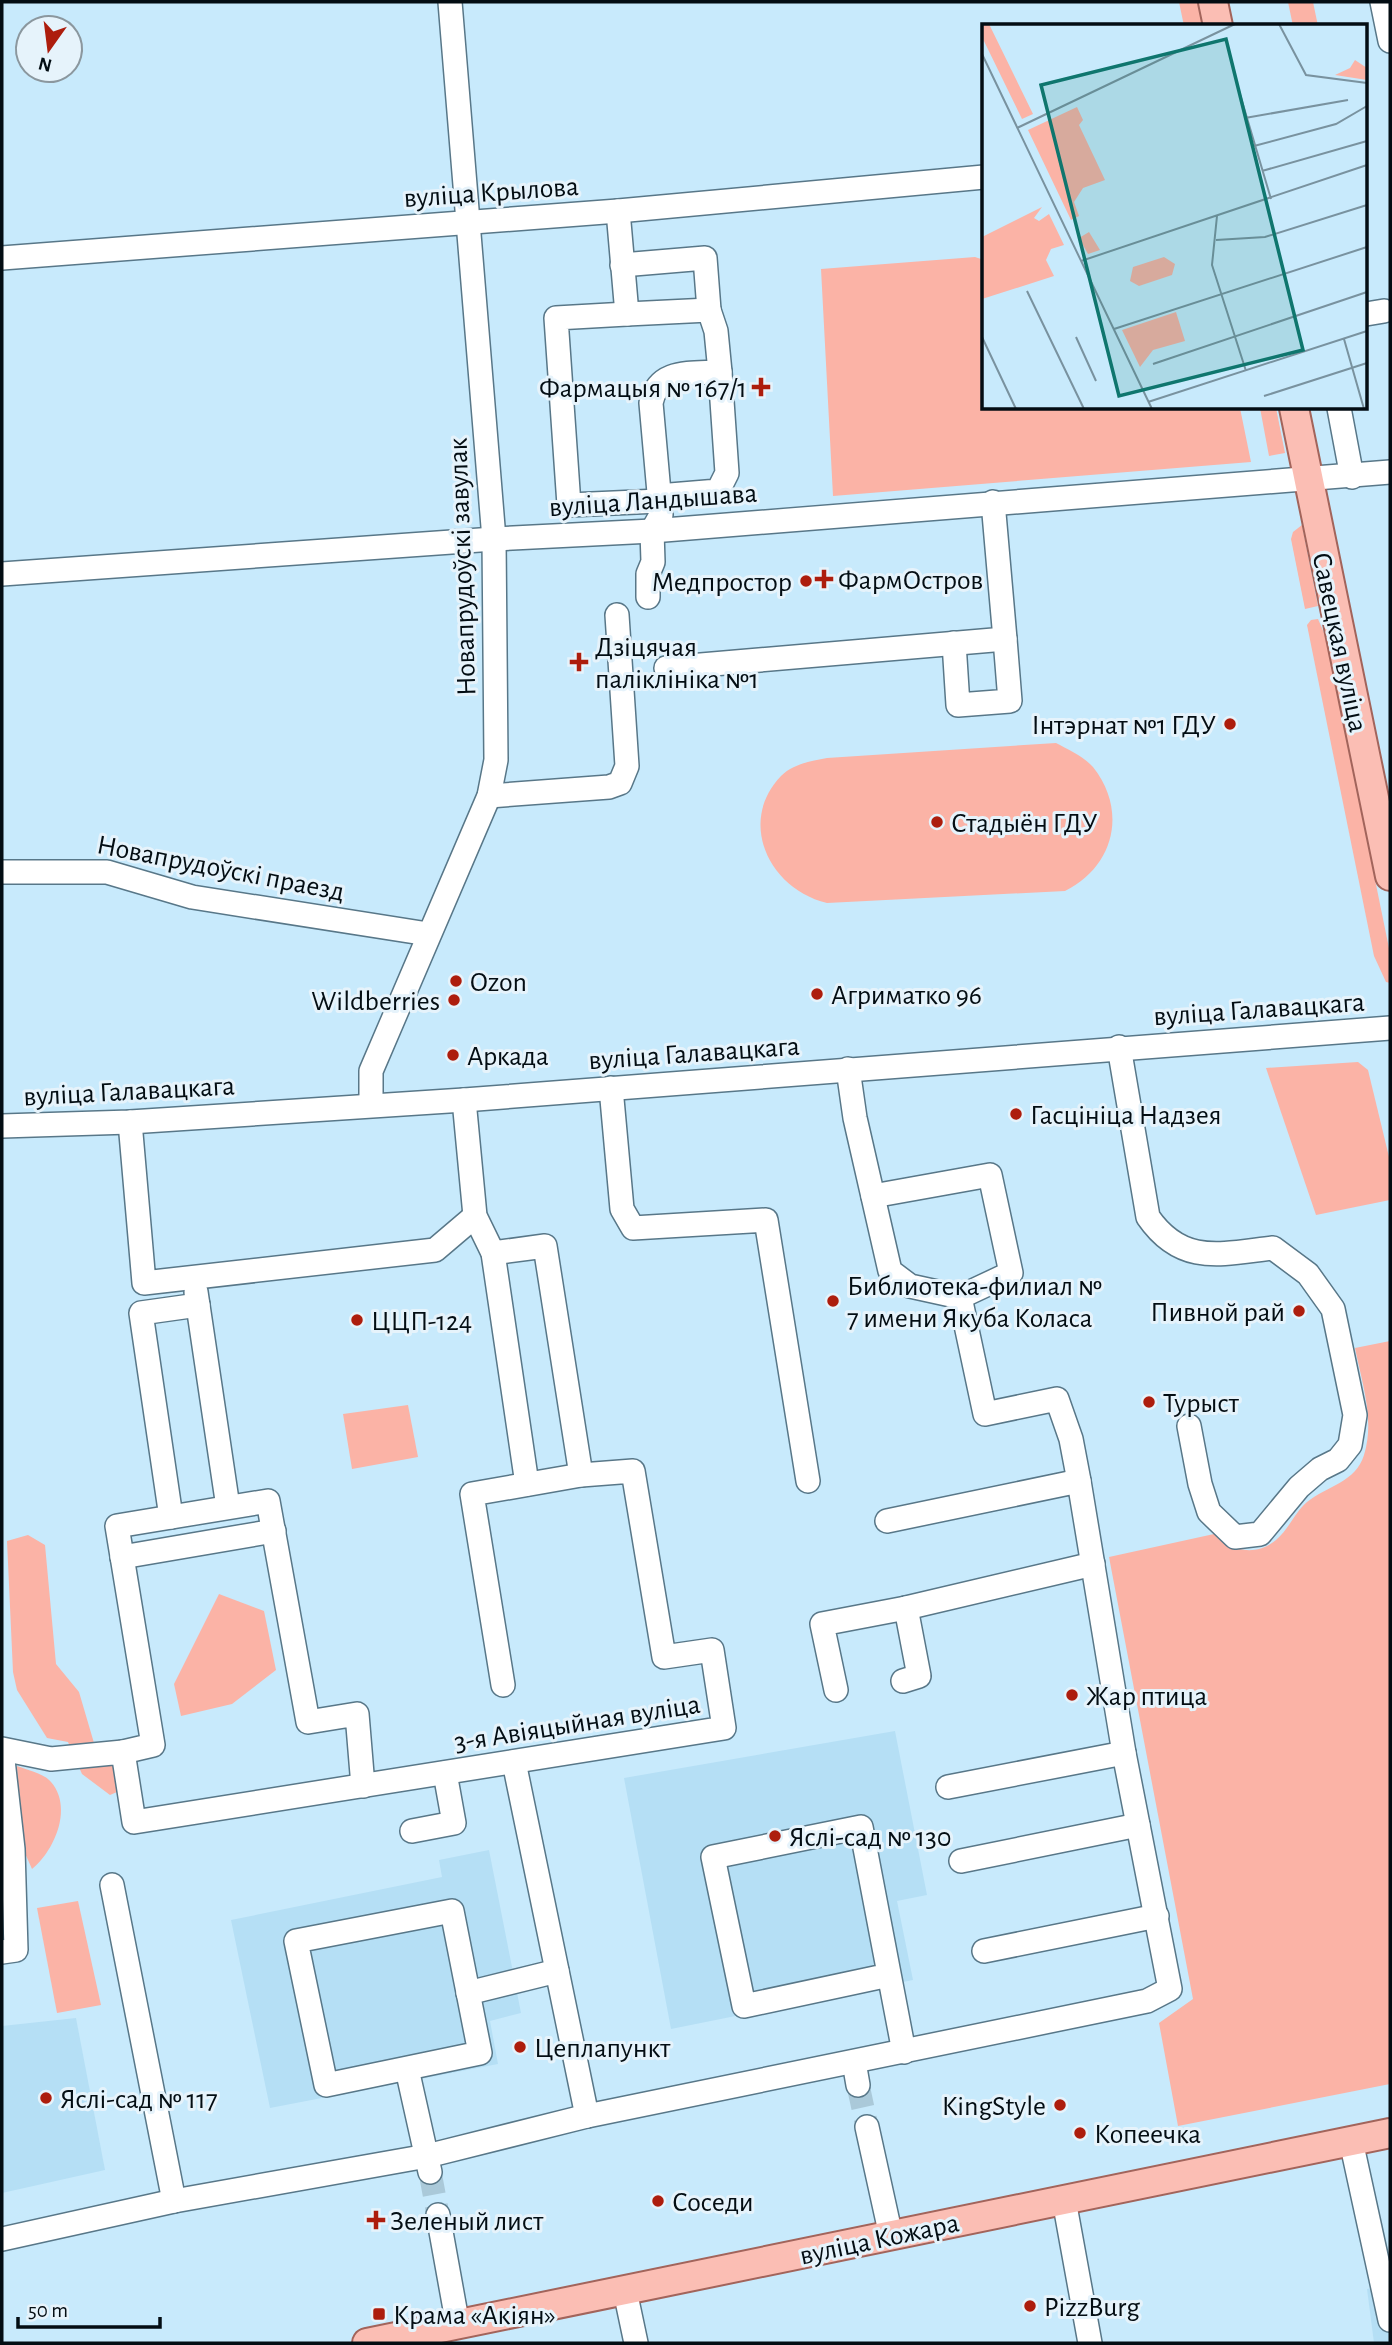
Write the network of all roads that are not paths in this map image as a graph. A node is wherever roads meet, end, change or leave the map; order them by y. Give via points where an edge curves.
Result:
1 (450, 2) edge
2 (1213, 2) edge
3 (1382, 2) edge
4 (1218, 24) edge
5 (1390, 41) edge
6 (982, 177) edge
7 (618, 211) junction
8 (468, 223) junction
9 (2, 258) edge
10 (622, 265) junction
11 (709, 310) junction
12 (627, 314) junction
13 (720, 372) junction
14 (1294, 410) edge
15 (1339, 410) edge
16 (1390, 472) edge
17 (1352, 477) junction
18 (1308, 481) junction
19 (658, 498) junction
20 (993, 502) junction
21 (652, 531) junction
22 (494, 539) junction
23 (2, 574) edge
24 (648, 597) dead end
25 (617, 615) dead end
26 (1005, 639) junction
27 (954, 643) junction
28 (666, 668) dead end
29 (489, 796) junction
30 (2, 872) edge
31 (1390, 876) edge
32 (428, 934) junction
33 (1390, 1028) edge
34 (1119, 1047) junction
35 (848, 1069) junction
36 (611, 1088) junction
37 (464, 1100) junction
38 (371, 1105) junction
39 (130, 1122) junction
40 (2, 1126) edge
41 (873, 1195) junction
42 (475, 1216) junction
43 (493, 1253) junction
44 (194, 1278) junction
45 (960, 1297) junction
46 (198, 1305) junction
47 (1189, 1426) dead end
48 (581, 1475) junction
49 (808, 1481) dead end
50 (1079, 1481) junction
51 (527, 1484) junction
52 (228, 1507) junction
53 (171, 1517) junction
54 (887, 1521) dead end
55 (274, 1531) junction
56 (122, 1557) junction
57 (1093, 1564) junction
58 (906, 1608) junction
59 (903, 1681) dead end
60 (503, 1685) dead end
61 (836, 1690) dead end
62 (2, 1750) edge
63 (123, 1752) junction
64 (1124, 1753) junction
65 (513, 1762) junction
66 (445, 1773) junction
67 (363, 1786) junction
68 (948, 1787) dead end
69 (1138, 1825) junction
70 (412, 1831) dead end
71 (961, 1861) dead end
72 (112, 1885) dead end
73 (1157, 1916) junction
74 (984, 1951) dead end
75 (2, 1952) edge
76 (556, 1971) junction
77 (889, 1975) junction
78 (468, 1993) junction
79 (904, 2052) junction
80 (853, 2062) junction
81 (407, 2069) junction
82 (858, 2085) tunnel mouth
83 (587, 2116) junction
84 (867, 2127) tunnel mouth
85 (1390, 2133) edge
86 (1351, 2141) junction
87 (428, 2164) junction
88 (1064, 2200) junction
89 (174, 2201) junction
90 (438, 2215) tunnel mouth
91 (891, 2236) junction
92 (2, 2239) edge
93 (625, 2291) junction
94 (1390, 2320) edge
95 (458, 2326) junction
96 (367, 2343) edge
97 (636, 2343) edge
98 (1090, 2343) edge

1 - 8 street, Новапрудоўскі завулак
2 - 4 main road
3 - 5 street
6 - 7 street, вуліца Крылова
7 - 8 street, вуліца Крылова
7 - 10 street
8 - 9 street, вуліца Крылова
8 - 22 street, Новапрудоўскі завулак
10 - 11 street via 705,258
10 - 12 street
11 - 12 street
11 - 13 street
12 - 19 street via 556,318 569,505
13 - 19 street via 670,376 653,391
13 - 19 street via 727,473 718,491
14 - 18 main road, Савецкая вуліца
15 - 17 street
16 - 17 street, вуліца Ландышава
17 - 18 street, вуліца Ландышава
18 - 20 street, вуліца Ландышава
18 - 31 main road, Савецкая вуліца
19 - 21 street via 660,515
20 - 21 street, вуліца Ландышава
20 - 26 street
21 - 22 street, вуліца Ландышава
21 - 24 street
22 - 23 street, вуліца Ландышава
22 - 29 street, Новапрудоўскі завулак via 498,731
25 - 29 street via 627,766 620,783
26 - 27 street
26 - 27 street via 1010,701 958,705
27 - 28 street
29 - 32 street, Новапрудоўскі завулак
30 - 32 street, Новапрудоўскі праезд via 107,872 192,897
32 - 38 street, Новапрудоўскі завулак via 371,1071
33 - 34 street, вуліца Галавацкага
34 - 35 street, вуліца Галавацкага
34 - 47 street via 1148,1217 1161,1237 1196,1255 1273,1248 1308,1274 1333,1309 1355,1415 1350,1444 1338,1460 1299,1488 1260,1534 1235,1537 1209,1512
35 - 36 street, вуліца Галавацкага
35 - 41 street
36 - 37 street, вуліца Галавацкага
36 - 49 street via 622,1209 633,1228 766,1220
37 - 38 street, вуліца Галавацкага
37 - 42 street
38 - 39 street, вуліца Галавацкага
39 - 40 street, вуліца Галавацкага
39 - 44 street via 144,1283
41 - 45 street via 890,1271 910,1286
41 - 45 street via 989,1175 1011,1273
42 - 43 street
42 - 44 street via 435,1250
43 - 48 street via 545,1245
43 - 51 street
44 - 46 street
45 - 50 street via 985,1414 1057,1399
46 - 52 street
46 - 53 street via 141,1313
48 - 51 street, 3-я Авіяцыйная вуліца
48 - 65 street, 3-я Авіяцыйная вуліца via 633,1471 664,1657 712,1650 724,1728
50 - 54 street
50 - 57 street
51 - 60 street, 3-я Авіяцыйная вуліца via 472,1494
52 - 53 street
52 - 55 street via 268,1501
53 - 56 street via 117,1526
55 - 56 street
55 - 67 street via 308,1722 357,1714
56 - 63 street via 153,1745
57 - 58 street
57 - 64 street
58 - 59 street via 919,1676
58 - 61 street via 822,1624
62 - 63 street via 51,1759
62 - 75 street via 13,1849 16,1950
63 - 67 street, 3-я Авіяцыйная вуліца via 134,1822
64 - 68 street
64 - 69 street
65 - 66 street, 3-я Авіяцыйная вуліца
65 - 76 street
66 - 67 street, 3-я Авіяцыйная вуліца
66 - 70 street via 454,1823
69 - 71 street
69 - 73 street
72 - 89 street
73 - 74 street
73 - 79 street via 1170,1989 1147,2001
76 - 78 street
76 - 83 street
77 - 77 street via 861,1827 713,1857 744,2006
77 - 79 street
78 - 81 street via 480,2053
78 - 81 street via 452,1911 296,1941 326,2085
79 - 80 street
80 - 82 street
80 - 83 street
81 - 87 street
83 - 87 street
84 - 91 street
85 - 86 main road, вуліца Кожара
86 - 88 main road, вуліца Кожара
86 - 94 street
87 - 89 street
88 - 91 main road, вуліца Кожара
88 - 98 street
89 - 92 street
90 - 95 street
91 - 93 main road, вуліца Кожара
93 - 95 main road, вуліца Кожара
93 - 97 street
95 - 96 main road, вуліца Кожара

